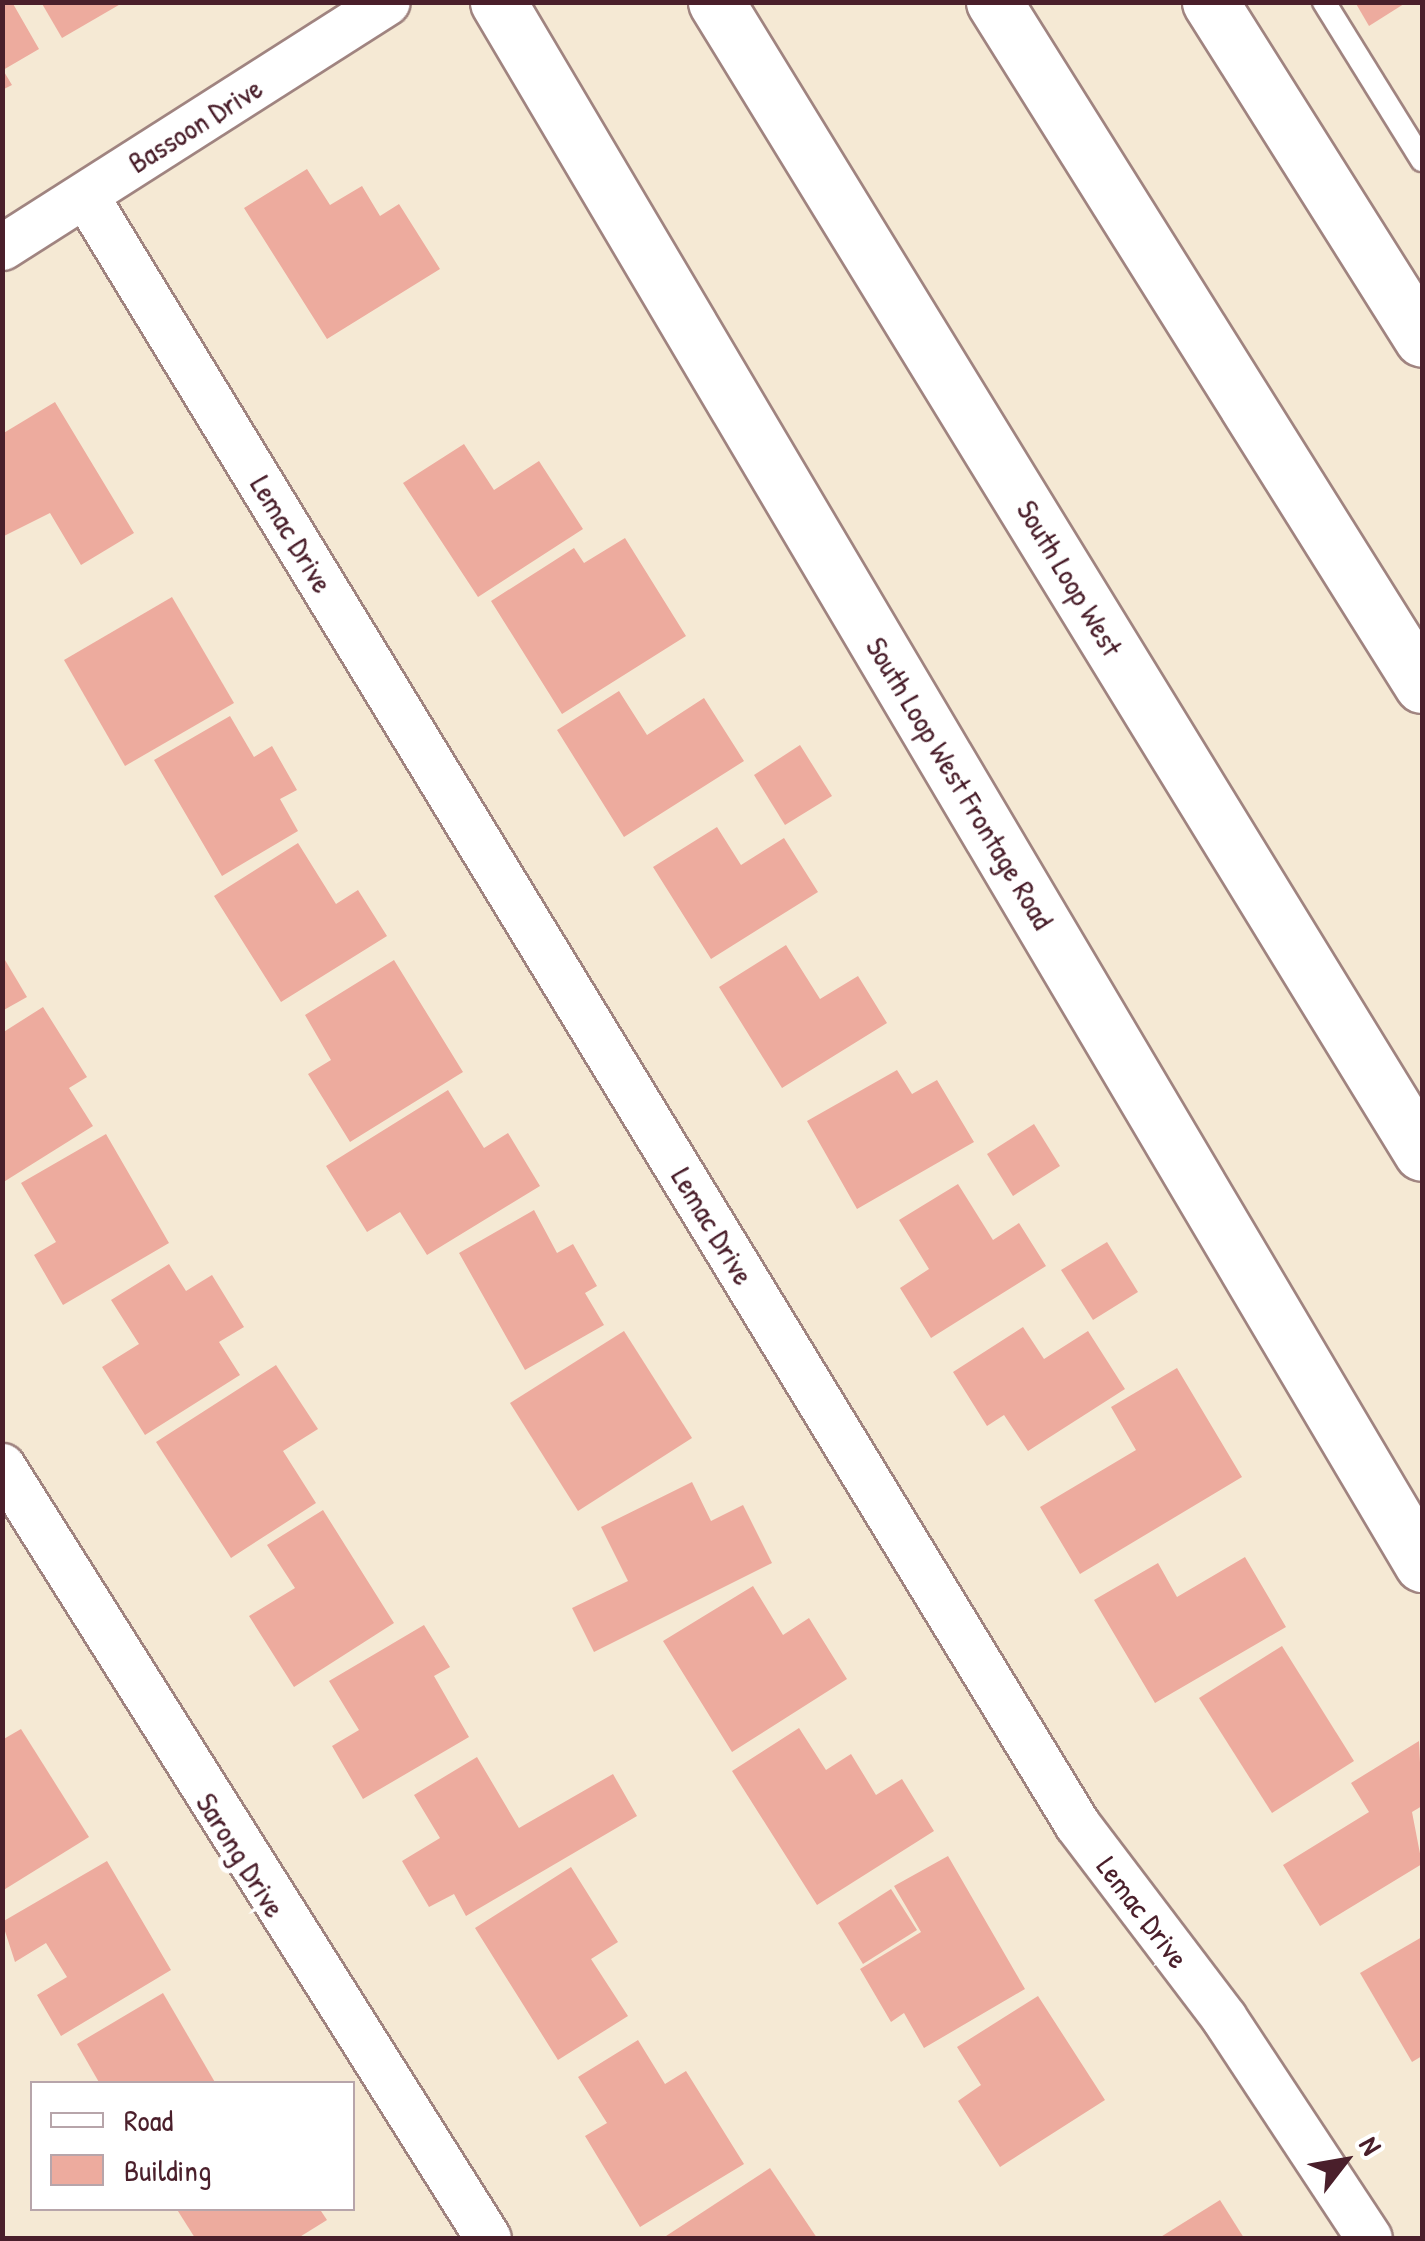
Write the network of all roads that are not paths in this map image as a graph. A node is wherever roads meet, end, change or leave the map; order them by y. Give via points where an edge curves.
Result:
1 (387, 2) edge
2 (498, 2) edge
3 (716, 2) edge
4 (994, 2) edge
5 (1210, 2) edge
6 (1324, 2) edge
7 (1422, 160) edge
8 (86, 195) junction
9 (2, 247) edge
10 (1422, 338) edge
11 (1422, 685) edge
12 (1378, 1082) junction
13 (1422, 1153) edge
14 (1422, 1172) edge
15 (2, 1466) edge
16 (1422, 1564) edge
17 (488, 2238) edge
18 (1369, 2238) edge

1 - 8 street, Bassoon Drive
2 - 16 main road, South Loop West Frontage Road
3 - 12 main road, South Loop West
4 - 11 main road
5 - 10 main road
6 - 7 lane
8 - 9 street, Bassoon Drive
8 - 18 street, Lemac Drive via 1077,1824 1224,2018
12 - 13 main road, South Loop West
12 - 14 main road
15 - 17 street, Sarong Drive

